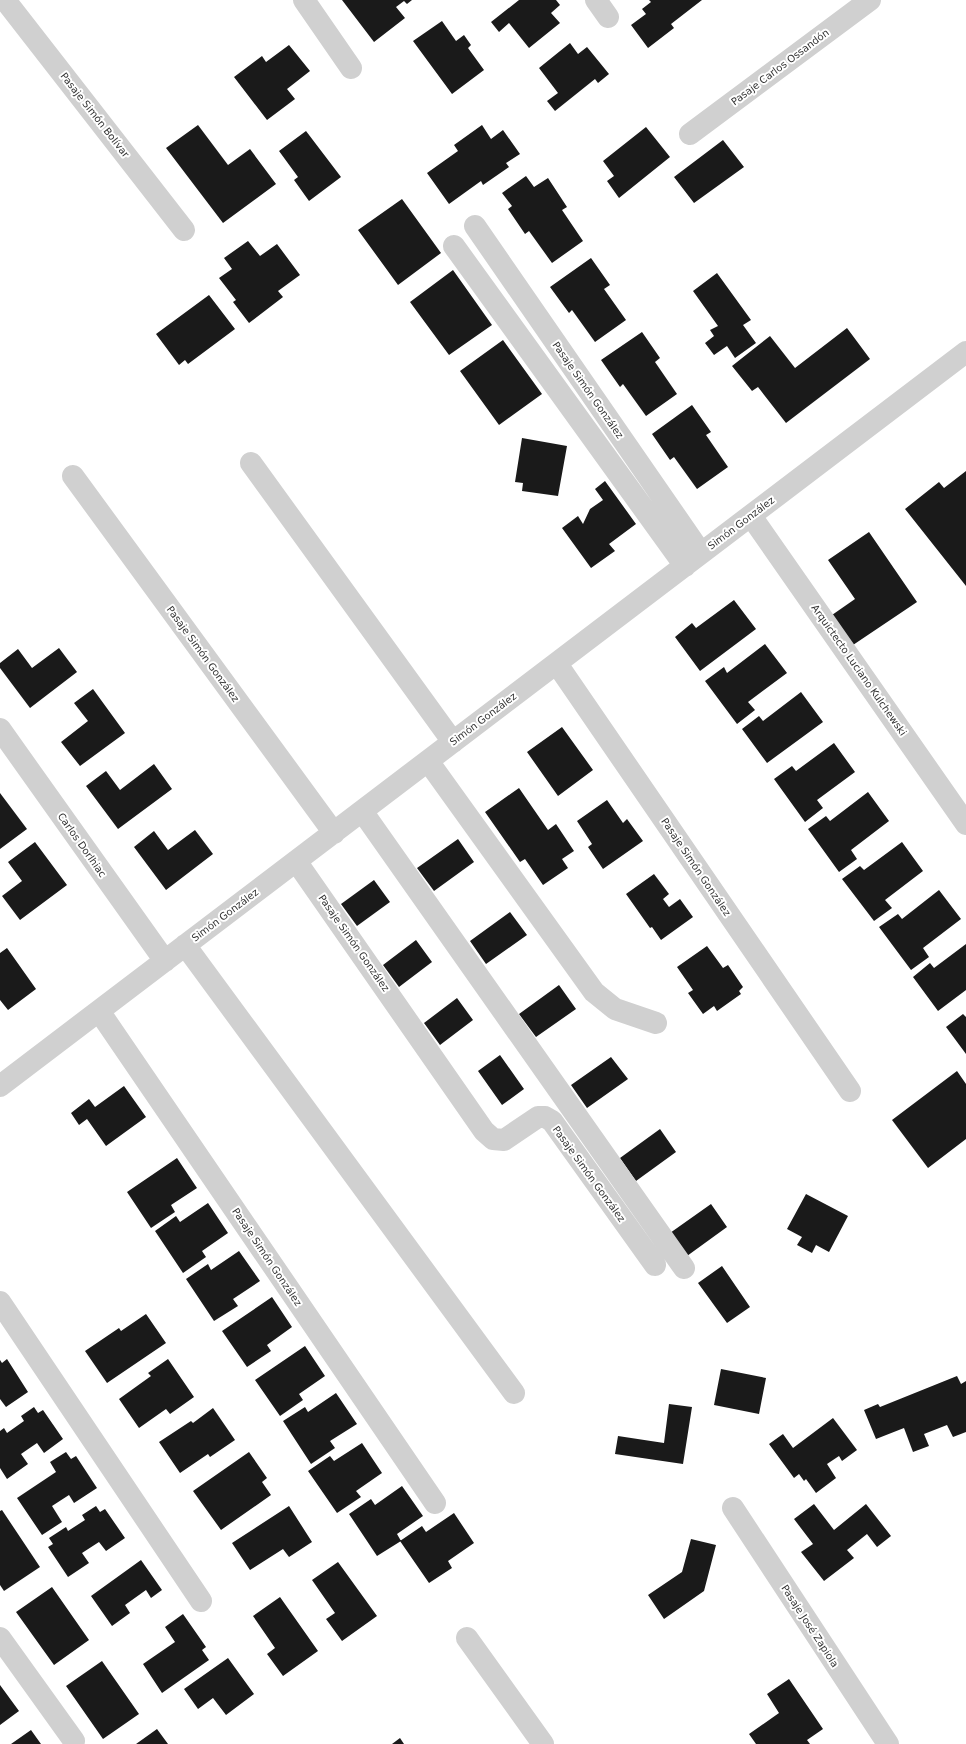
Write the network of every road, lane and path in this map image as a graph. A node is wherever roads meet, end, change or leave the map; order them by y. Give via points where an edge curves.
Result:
1 (5, 0) edge
2 (304, 0) edge
3 (870, 0) edge
4 (351, 68) dead end
5 (690, 134) dead end
6 (475, 226) dead end
7 (184, 230) dead end
8 (454, 246) dead end
9 (966, 352) edge
10 (251, 463) dead end
11 (73, 476) dead end
12 (751, 516) junction
13 (693, 560) junction
14 (557, 664) junction
15 (0, 729) edge
16 (453, 742) junction
17 (428, 761) junction
18 (362, 810) junction
19 (966, 824) edge
20 (334, 833) junction
21 (296, 861) junction
22 (185, 945) junction
23 (164, 961) junction
24 (99, 1011) junction
25 (656, 1023) dead end
26 (1, 1082) edge
27 (850, 1091) dead end
28 (655, 1265) dead end
29 (684, 1268) dead end
30 (0, 1302) edge
31 (514, 1393) dead end
32 (435, 1503) dead end
33 (733, 1508) dead end
34 (201, 1601) dead end
35 (0, 1638) edge
36 (467, 1638) dead end
37 (74, 1741) dead end
38 (544, 1744) edge
39 (888, 1744) edge

1 - 7 street, Pasaje Simón Bolívar
2 - 4 street
3 - 5 street, Pasaje Carlos Ossandón
6 - 13 street, Pasaje Simón González
8 - 13 street
9 - 12 street, Simón González
10 - 16 street
11 - 20 street, Pasaje Simón González
12 - 13 street, Simón González
12 - 19 street, Arquictecto Luciano Kulchewski
13 - 14 street, Simón González
14 - 16 street, Simón González
14 - 27 street, Pasaje Simón González
15 - 23 street, Carlos Dorlhiac
16 - 17 street, Simón González
17 - 18 street, Simón González
17 - 25 street via 594,992 615,1009
18 - 20 street, Simón González
18 - 29 street
20 - 21 street, Simón González
21 - 22 street, Simón González
21 - 28 street, Pasaje Simón González via 484,1131 493,1139 504,1140 538,1117 552,1121
22 - 23 street, Simón González
22 - 31 street
23 - 24 street, Simón González
24 - 26 street, Simón González
24 - 32 street, Pasaje Simón González
30 - 34 street
33 - 39 street, Pasaje José Zapiola
35 - 37 street
36 - 38 street

